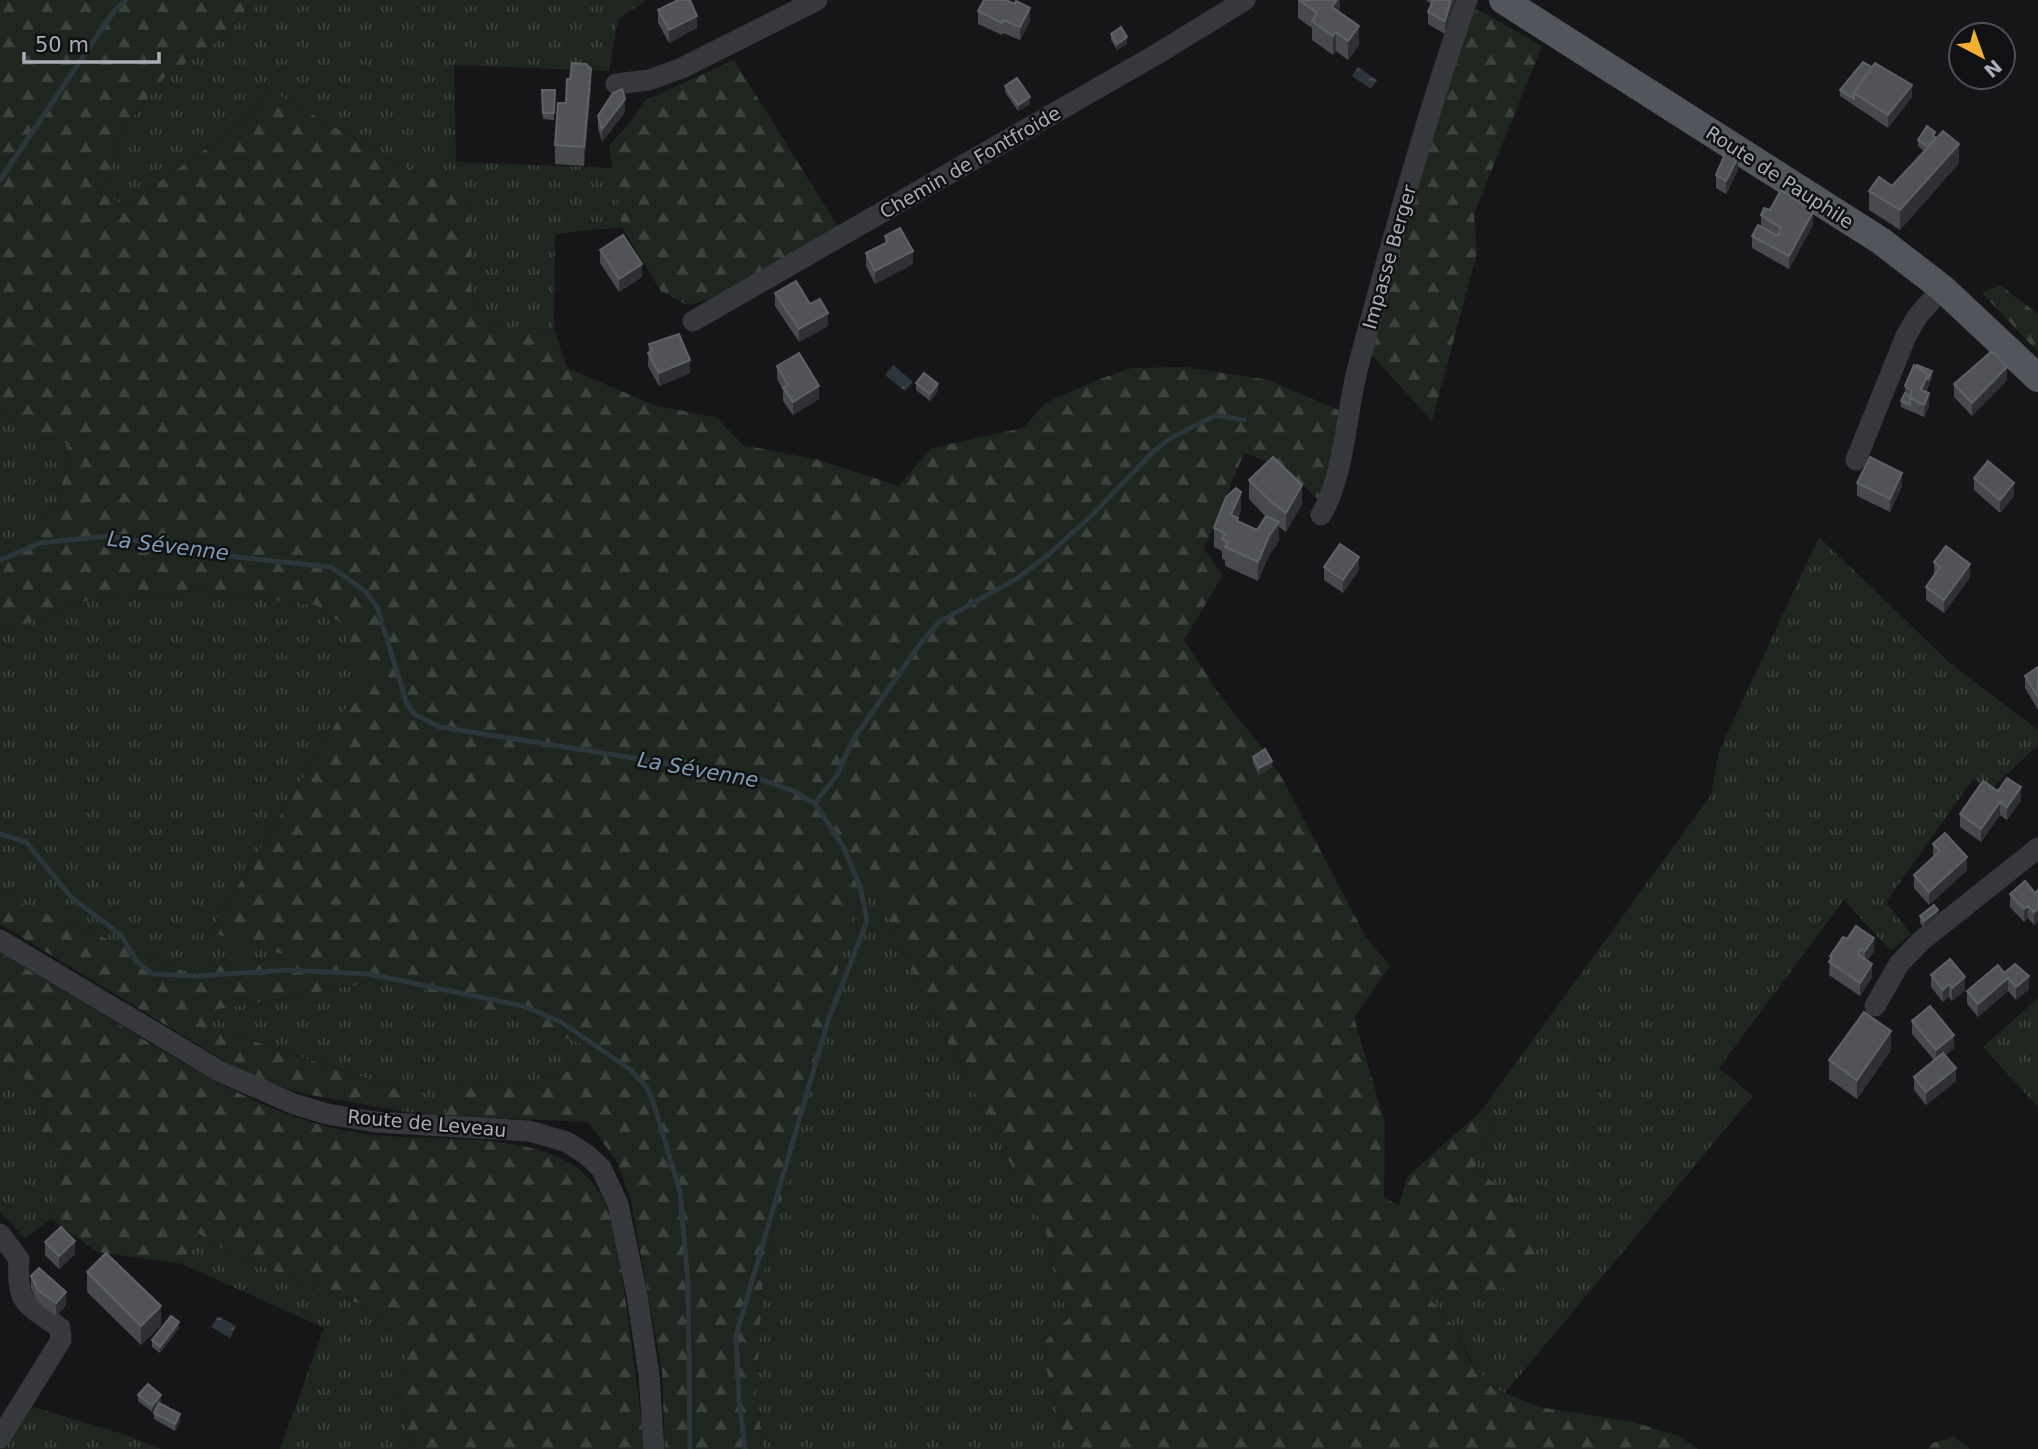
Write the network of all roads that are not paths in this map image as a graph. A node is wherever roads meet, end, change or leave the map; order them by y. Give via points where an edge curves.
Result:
1 (817, 0) edge
2 (1245, 0) edge
3 (1467, 0) edge
4 (1503, 0) edge
5 (617, 84) dead end
6 (1941, 288) junction
7 (693, 321) dead end
8 (2038, 378) edge
9 (1856, 460) dead end
10 (1321, 515) dead end
11 (2038, 848) edge
12 (0, 940) edge
13 (1875, 1006) dead end
14 (0, 1234) edge
15 (0, 1438) edge
16 (654, 1449) edge

1 - 5 street via 682,68
2 - 7 street, Chemin de Fontfroide
3 - 10 street, Impasse Berger via 1370,325 1348,409 1333,494
4 - 6 main road, Route de Pauphile via 1881,241
6 - 8 main road, Route de Pauphile
6 - 9 street via 1906,336
11 - 13 street via 1921,941 1899,964
12 - 16 street, Route de Leveau via 219,1071 294,1104 376,1122 529,1131 567,1142 587,1155 601,1168 618,1203 647,1362
14 - 15 street via 19,1259 20,1293 31,1309 60,1328 61,1340

